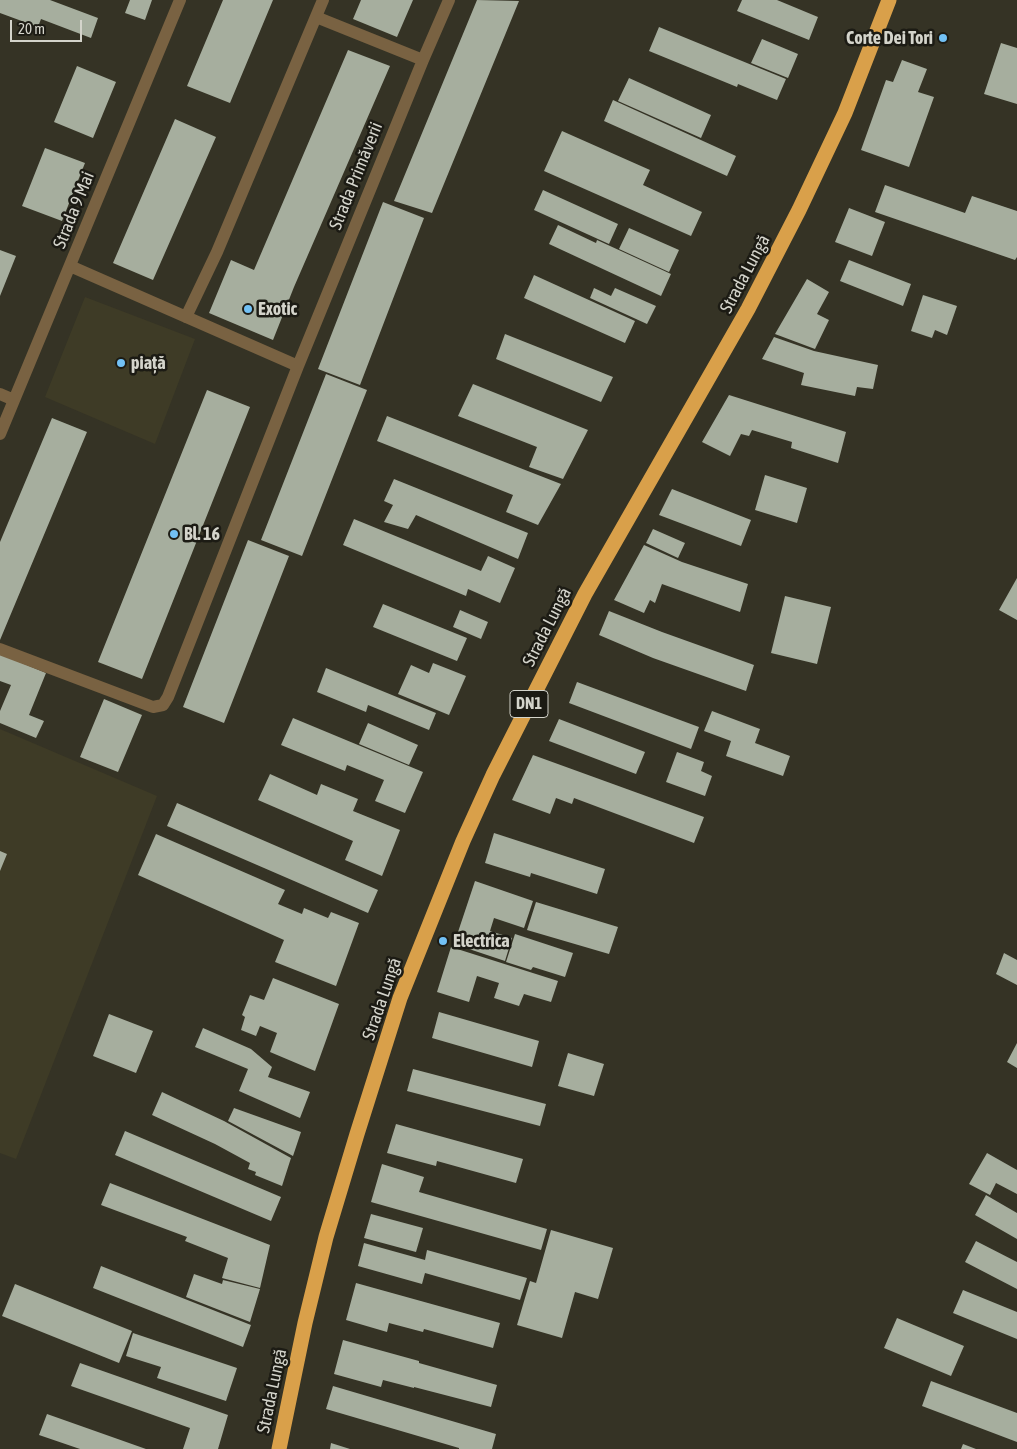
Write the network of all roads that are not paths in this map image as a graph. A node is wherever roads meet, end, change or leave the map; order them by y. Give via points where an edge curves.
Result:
1 (180, 0) edge
2 (323, 0) edge
3 (449, 0) edge
4 (889, 0) edge
5 (316, 18) junction
6 (423, 60) junction
7 (70, 266) junction
8 (186, 317) junction
9 (298, 366) junction
10 (0, 394) edge
11 (14, 400) junction
12 (0, 434) edge
13 (0, 649) edge
14 (279, 1449) edge

1 - 7 street, Strada 9 Mai
2 - 5 street
3 - 6 street, Strada Primăverii
4 - 14 highway, Strada Lungă / DN1 via 845,113 799,210 748,310 585,594 463,841 400,998 357,1134 326,1237
5 - 6 street
5 - 8 street via 217,252
6 - 9 street, Strada Primăverii
7 - 8 street
7 - 11 street, Strada 9 Mai
8 - 9 street
9 - 13 street, Strada Primăverii via 163,705 153,707
10 - 11 street
11 - 12 street, Strada 9 Mai

